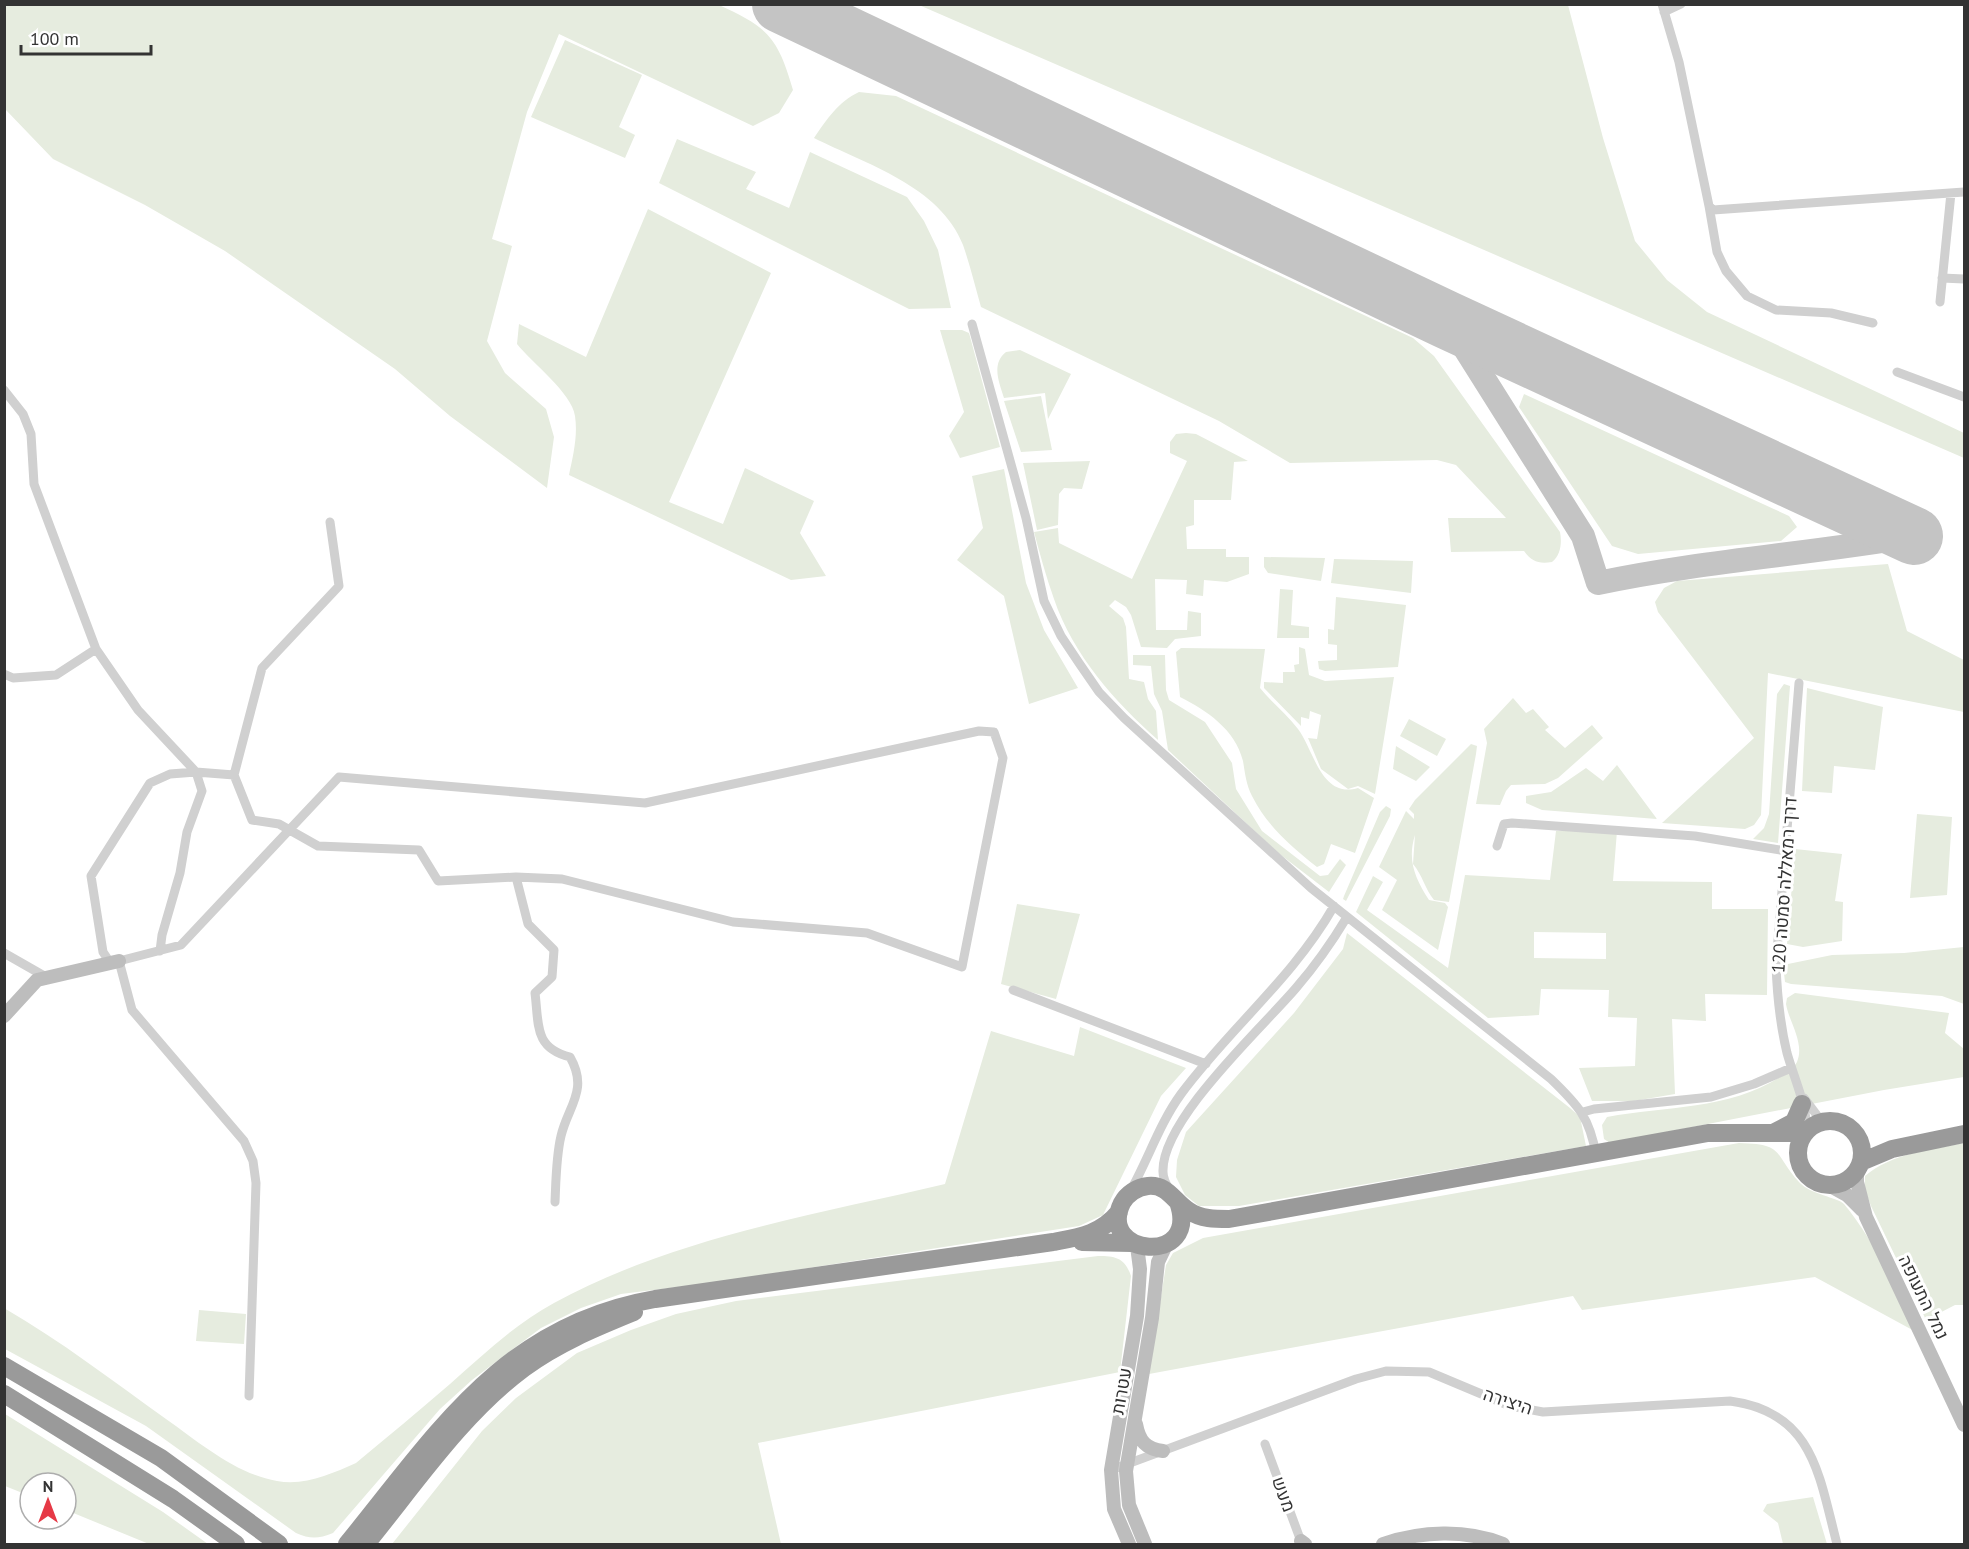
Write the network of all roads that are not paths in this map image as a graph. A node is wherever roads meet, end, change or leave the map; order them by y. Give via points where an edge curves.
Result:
1 (1681, 4) edge
2 (1663, 8) edge
3 (1965, 192) edge
4 (1951, 193) junction
5 (1709, 206) junction
6 (1942, 278) junction
7 (1965, 279) edge
8 (1940, 302) dead end
9 (1874, 323) dead end
10 (972, 324) dead end
11 (1897, 372) dead end
12 (4, 390) edge
13 (1965, 397) edge
14 (330, 522) dead end
15 (96, 649) junction
16 (4, 674) edge
17 (1799, 683) dead end
18 (196, 772) junction
19 (234, 775) junction
20 (290, 830) junction
21 (1497, 846) dead end
22 (1786, 850) junction
23 (516, 878) junction
24 (1334, 906) junction
25 (1347, 917) junction
26 (160, 951) junction
27 (4, 953) edge
28 (115, 963) junction
29 (46, 976) junction
30 (1013, 990) dead end
31 (4, 1016) edge
32 (1206, 1064) junction
33 (1791, 1068) junction
34 (1797, 1085) junction
35 (1802, 1104) junction
36 (1583, 1112) junction
37 (1965, 1126) edge
38 (1811, 1128) junction
39 (1768, 1134) junction
40 (1965, 1134) edge
41 (1858, 1138) junction
42 (1798, 1152) junction
43 (1596, 1155) junction
44 (1859, 1166) junction
45 (1827, 1184) junction
46 (1129, 1194) junction
47 (1175, 1198) junction
48 (555, 1202) dead end
49 (1119, 1212) junction
50 (1245, 1217) junction
51 (1866, 1217) junction
52 (1171, 1240) junction
53 (1053, 1242) junction
54 (1135, 1244) junction
55 (4, 1366) edge
56 (4, 1394) edge
57 (249, 1396) dead end
58 (1135, 1418) junction
59 (1965, 1425) edge
60 (1265, 1444) dead end
61 (1163, 1451) junction
62 (1127, 1465) junction
63 (1111, 1470) junction
64 (369, 1536) edge
65 (277, 1542) edge
66 (1303, 1543) edge
67 (236, 1545) edge
68 (338, 1545) edge
69 (347, 1545) edge
70 (1129, 1545) edge
71 (1145, 1545) edge
72 (1383, 1545) edge
73 (1503, 1545) edge
74 (1837, 1545) edge

1 - 2 street
2 - 5 street via 1679,62
3 - 4 street
4 - 5 street via 1713,210
4 - 6 street
5 - 9 street via 1717,252 1726,271 1747,296 1776,310 1831,313
6 - 7 street
6 - 8 street
10 - 24 street via 1026,518 1044,601 1061,636 1099,692 1124,718
11 - 13 street
12 - 15 street via 23,414 31,434 34,484
14 - 19 street via 339,586 262,668
15 - 16 street via 56,675 13,678
15 - 18 street via 138,710
17 - 22 street, דרך רמאללה סמטה 120
18 - 19 street
18 - 26 street via 202,791 187,832
18 - 28 street via 170,774 150,783 91,876 103,952
19 - 20 street via 252,820
20 - 23 street via 318,846 419,850 438,881
20 - 23 street via 339,777 645,803 979,731 994,732 1004,758 962,967 867,933 733,922 562,879
20 - 26 street via 180,945
21 - 22 street via 1504,824 1512,823 1671,834
22 - 33 street, דרך רמאללה סמטה 120 via 1776,964 1778,1000
23 - 48 street via 528,924 554,950 552,977 534,993 542,1041 553,1053 570,1057 579,1094 561,1136
24 - 25 street
24 - 32 street via 1289,972
25 - 36 street via 1551,1079
25 - 47 street via 1301,982 1184,1118 1163,1164 1162,1173
26 - 28 street
27 - 29 street
28 - 29 street
28 - 57 street via 132,1010 244,1141 254,1161
29 - 31 street via 37,980
30 - 32 street
32 - 46 street via 1170,1110
33 - 34 street, דרך רמאללה סמטה 120
33 - 36 street via 1712,1097
34 - 35 street, דרך רמאללה סמטה 120
34 - 38 street, דרך רמאללה סמטה 120 via 1812,1111
35 - 38 street, דרך רמאללה סמטה 120
35 - 39 highway via 1794,1122
36 - 43 street
37 - 41 highway via 1890,1140
38 - 39 highway
38 - 41 highway via 1833,1121 1845,1124
38 - 42 highway
39 - 42 highway
39 - 43 highway via 1707,1133
40 - 44 highway via 1892,1149
41 - 44 highway via 1862,1150
42 - 45 highway via 1806,1174
43 - 50 highway
44 - 45 highway via 1844,1181
44 - 51 street, נמל התעופה via 1860,1198
45 - 51 street, נמל התעופה via 1846,1195
46 - 47 highway via 1146,1186 1164,1189
46 - 49 highway
47 - 50 highway via 1186,1210 1202,1217
47 - 52 highway via 1182,1220
49 - 53 highway via 1094,1233
49 - 54 highway via 1122,1229
50 - 52 highway via 1203,1226
51 - 59 street, נמל התעופה
52 - 54 highway via 1153,1248
52 - 58 street, עטרות via 1158,1262
53 - 54 highway
53 - 64 highway via 629,1303 597,1312 565,1326 496,1372 455,1413
54 - 63 street, עטרות via 1140,1276 1137,1316
55 - 65 highway via 161,1458
56 - 67 highway via 173,1499
58 - 61 street via 1140,1440 1153,1450
58 - 62 street, עטרות
60 - 66 street, מעש
61 - 62 street, היצירה
61 - 74 street, היצירה via 1356,1379 1394,1370 1430,1372 1510,1406 1543,1412 1712,1401 1746,1403 1786,1421 1807,1448
62 - 63 street, היצירה
62 - 71 street, עטרות via 1129,1505
63 - 70 street, עטרות via 1114,1509
64 - 68 highway
64 - 69 highway
72 - 73 street via 1443,1534

